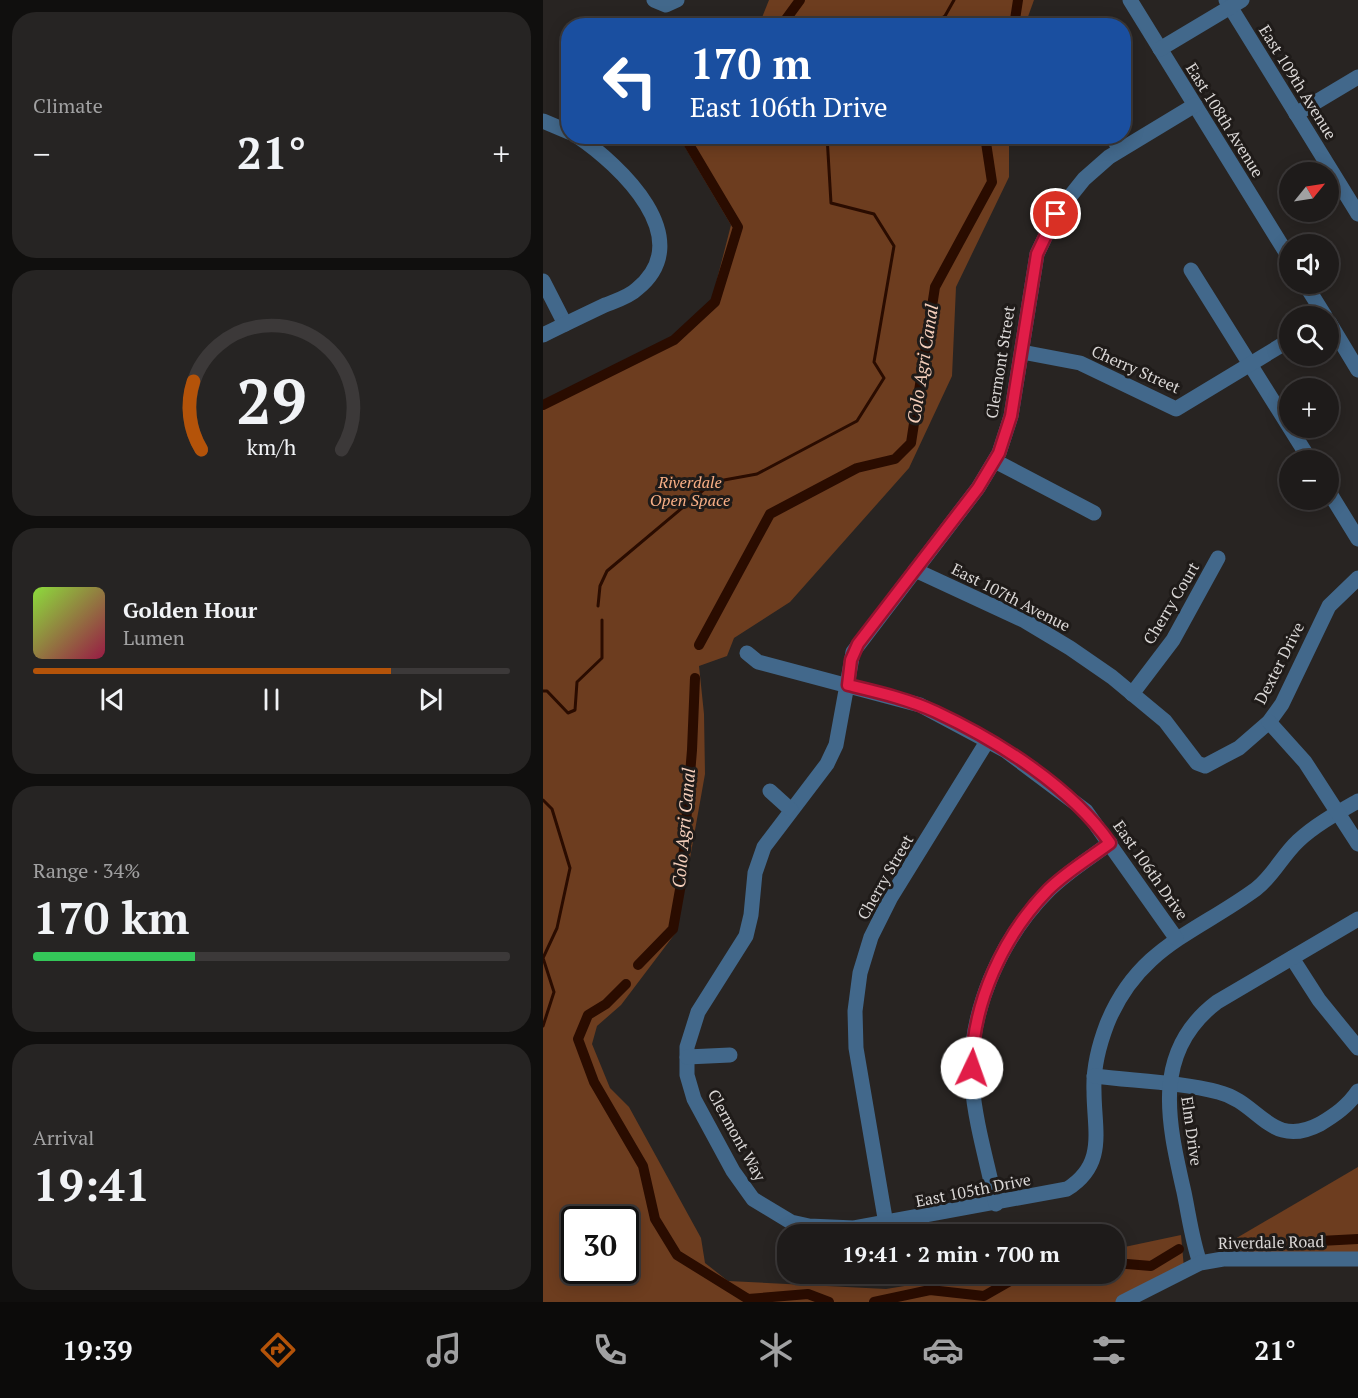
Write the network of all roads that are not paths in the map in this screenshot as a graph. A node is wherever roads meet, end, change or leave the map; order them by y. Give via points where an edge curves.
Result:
1 (654, 0) edge
2 (677, 0) edge
3 (1130, 0) edge
4 (1233, 3) edge
5 (1160, 49) junction
6 (1358, 76) edge
7 (1195, 105) junction
8 (1296, 114) junction
9 (543, 121) edge
10 (561, 129) edge
11 (1131, 143) edge
12 (588, 144) edge
13 (1117, 144) edge
14 (1130, 144) edge
15 (1120, 150) junction
16 (1358, 214) edge
17 (1279, 241) edge
18 (1191, 270) dead end
19 (543, 281) edge
20 (565, 324) junction
21 (543, 335) edge
22 (1339, 339) edge
23 (1279, 347) edge
24 (1022, 352) junction
25 (1251, 364) junction
26 (1358, 370) edge
27 (1304, 450) edge
28 (995, 461) junction
29 (1339, 508) edge
30 (1094, 513) dead end
31 (1358, 539) edge
32 (1218, 558) dead end
33 (915, 570) junction
34 (1358, 578) edge
35 (747, 652) dead end
36 (848, 685) junction
37 (1132, 694) junction
38 (1269, 722) junction
39 (988, 740) junction
40 (1194, 758) joint
41 (770, 791) dead end
42 (1358, 801) edge
43 (791, 810) junction
44 (1337, 813) junction
45 (1110, 843) junction
46 (1358, 844) edge
47 (1358, 919) edge
48 (1176, 938) junction
49 (1292, 958) junction
50 (1358, 1048) edge
51 (730, 1055) dead end
52 (687, 1057) junction
53 (1094, 1076) junction
54 (1168, 1086) junction
55 (1358, 1091) edge
56 (996, 1204) junction
57 (798, 1224) edge
58 (886, 1224) joint
59 (1358, 1259) edge
60 (1200, 1263) junction
61 (1123, 1302) edge

1 - 2 street via 666,5
3 - 5 street, East 108th Avenue
4 - 5 street
4 - 8 street, East 109th Avenue
5 - 7 street, East 108th Avenue
6 - 8 street
7 - 11 street, Clermont Street
7 - 17 street, East 108th Avenue
8 - 16 street, East 109th Avenue
9 - 10 street
12 - 20 street via 629,179 654,218 659,242 653,268 638,289
13 - 15 street
14 - 15 street, Clermont Street
15 - 24 street, Clermont Street via 1084,179 1046,233 1032,276
18 - 25 street
19 - 20 street
20 - 21 street
22 - 26 street
23 - 25 street, Cherry Street
24 - 25 street, Cherry Street via 1087,366 1176,409
24 - 28 street, Clermont Street via 1011,416
25 - 27 street
28 - 30 street
28 - 33 street, Clermont Street
29 - 31 street
32 - 37 street, Cherry Court via 1173,640
33 - 36 street, Clermont Street via 853,652
33 - 37 street, East 107th Avenue via 1026,621
34 - 38 street, Dexter Drive via 1329,606 1282,704
35 - 36 street, East 106th Drive via 758,662
36 - 39 street, East 106th Drive via 928,708
36 - 43 street, Clermont Way via 831,757
37 - 40 street, East 107th Avenue via 1165,722
38 - 40 street, Dexter Drive via 1239,748 1210,765 1201,765
38 - 44 street via 1305,762
39 - 45 street, East 106th Drive via 1071,798
39 - 58 street, Cherry Street via 891,897 871,937 861,973 855,1011 856,1048
41 - 43 street
42 - 44 street
43 - 52 street, Clermont Way via 764,847 755,873 746,936 699,1012 689,1036
44 - 46 street
44 - 48 street via 1297,842 1256,889
45 - 48 street, East 106th Drive
45 - 56 street via 1063,877 1036,904 1008,946 985,993 974,1038 972,1085
47 - 49 street, Elm Drive
48 - 53 street via 1144,967 1117,1004 1103,1034
49 - 50 street via 1319,1000
49 - 54 street, Elm Drive via 1217,1002 1197,1020 1182,1041
51 - 52 street
52 - 57 street, Clermont Way via 689,1084 732,1171 753,1199
53 - 54 street
53 - 56 street, East 105th Drive via 1094,1157 1084,1176 1067,1189
54 - 55 street via 1222,1092 1271,1126 1294,1132 1329,1119
54 - 60 street, Elm Drive via 1171,1131
56 - 58 street, East 105th Drive
59 - 60 street, Riverdale Road via 1249,1258
60 - 61 street, Riverdale Road

